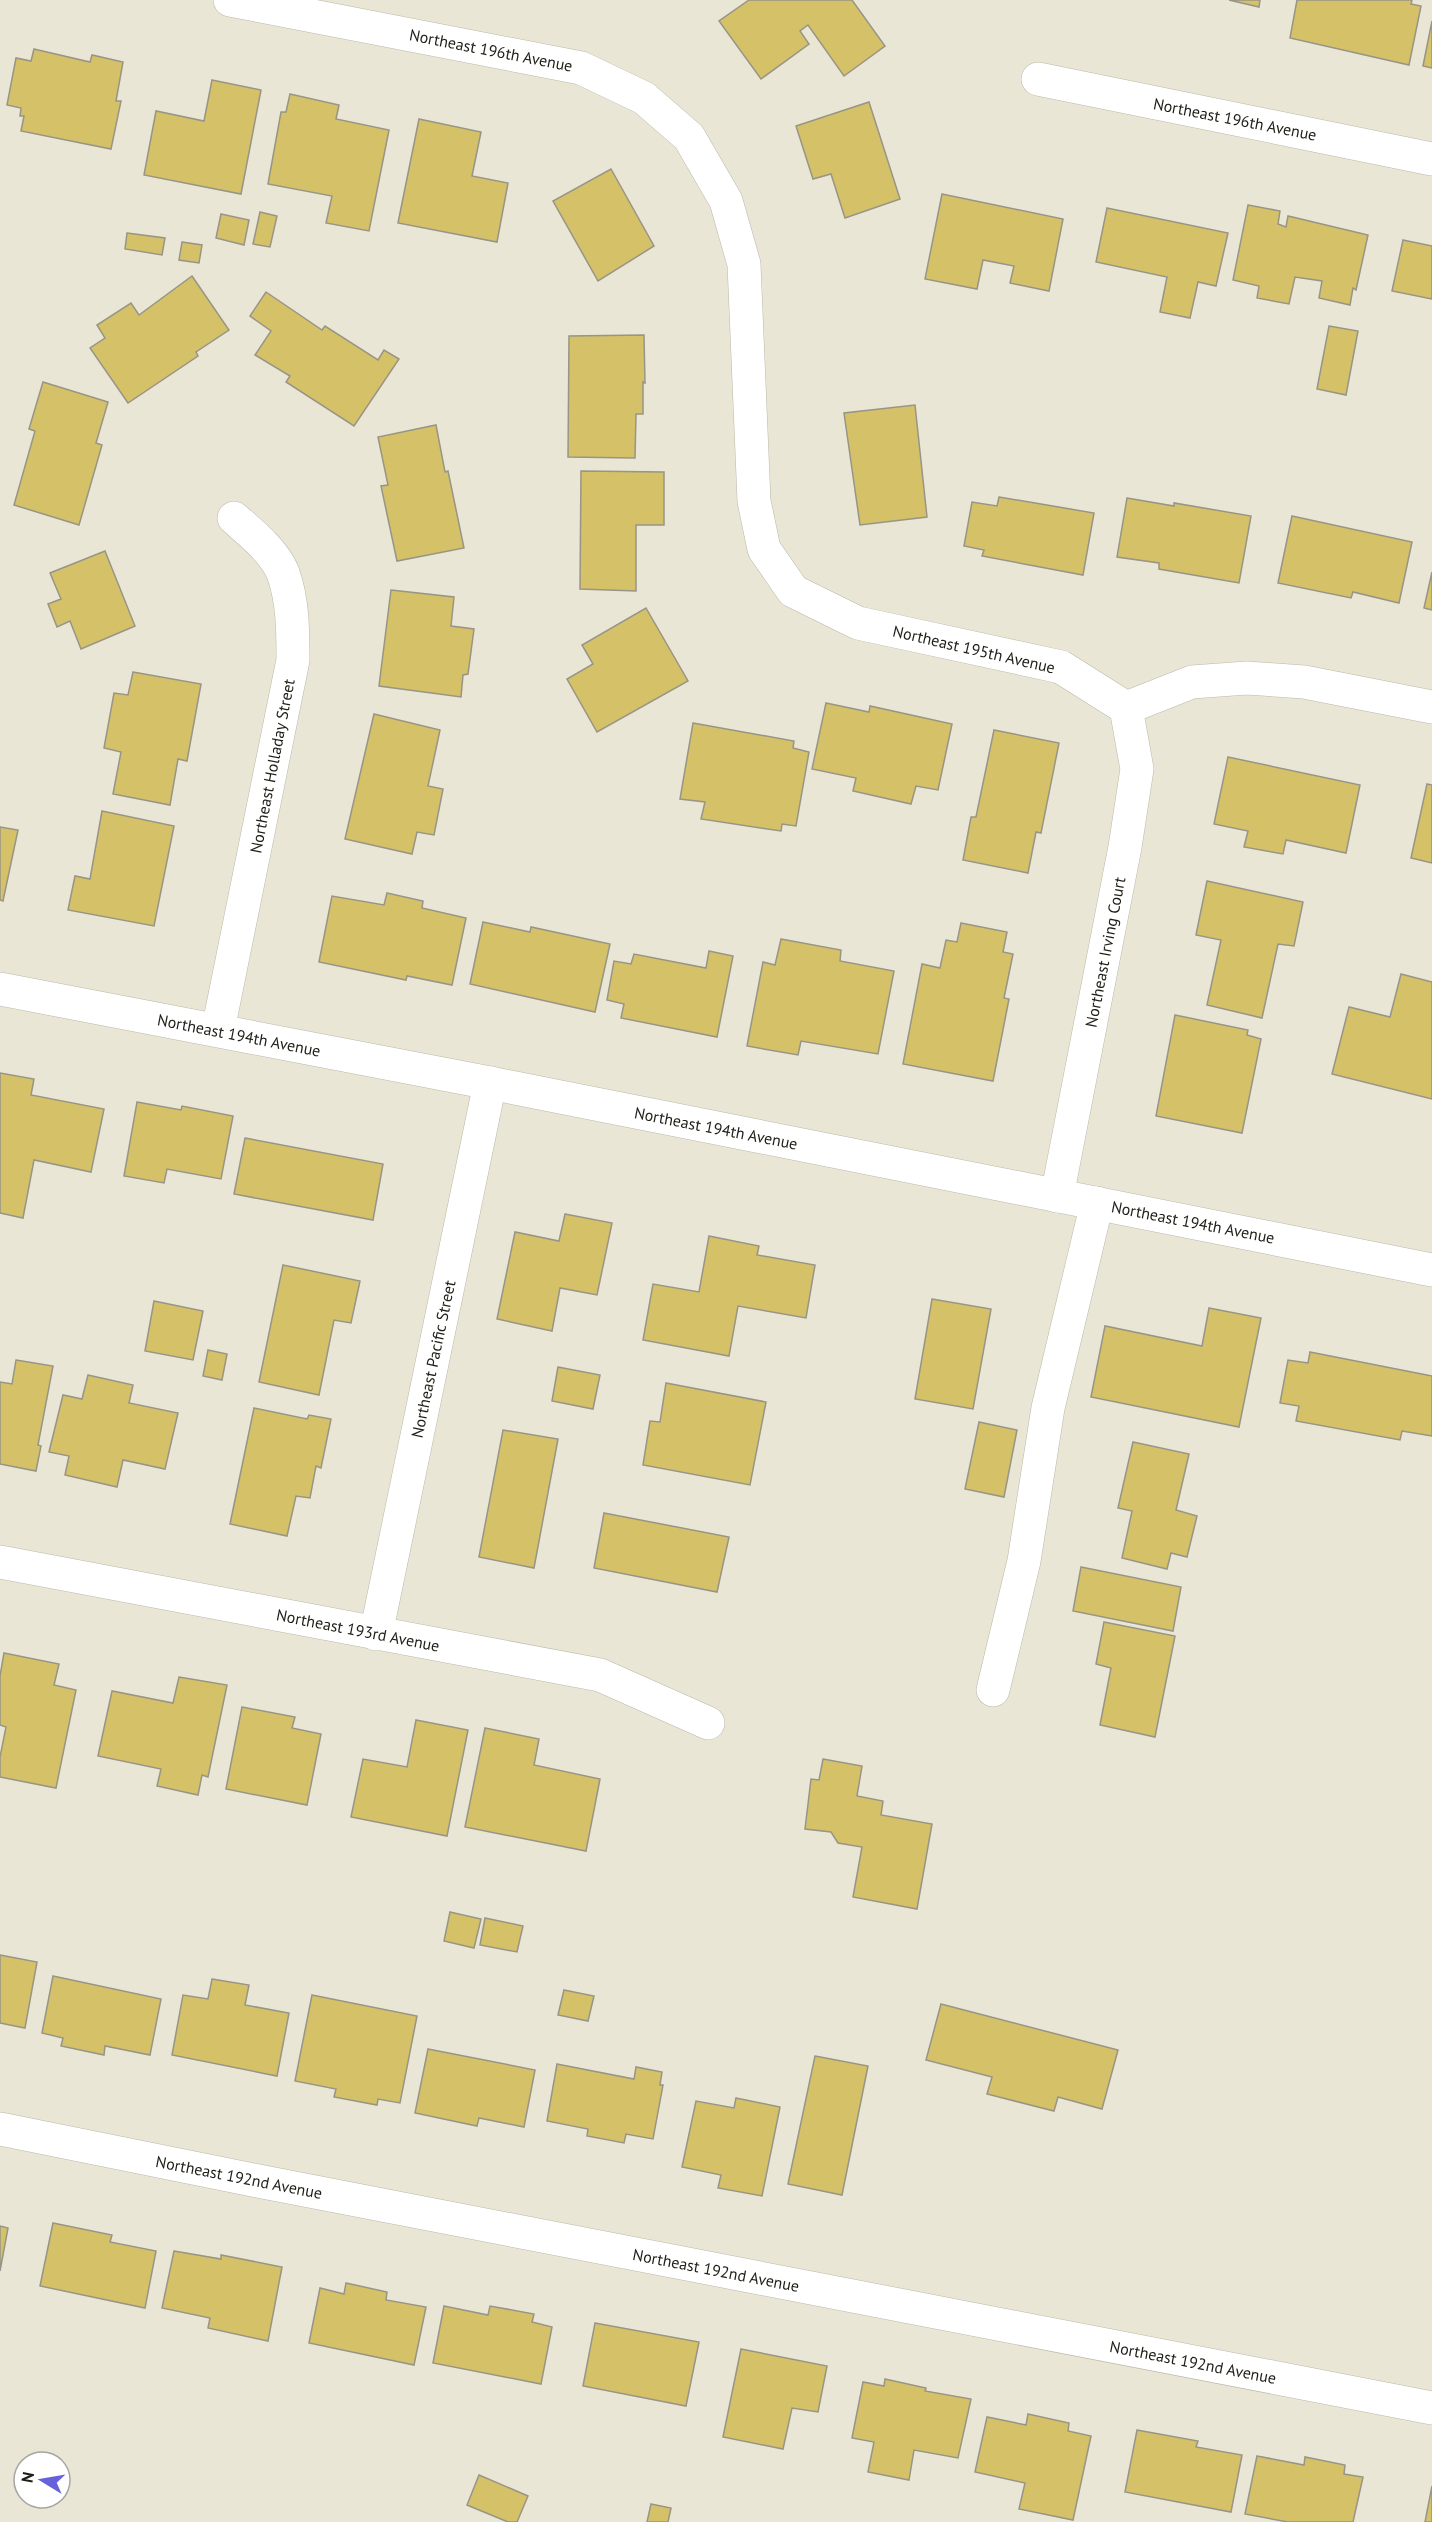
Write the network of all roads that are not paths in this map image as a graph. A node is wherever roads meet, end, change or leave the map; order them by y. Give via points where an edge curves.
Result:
1 (230, 0) edge
2 (1038, 80) dead end
3 (1432, 159) edge
4 (748, 350) joint
5 (234, 518) dead end
6 (1432, 707) edge
7 (1126, 708) junction
8 (0, 989) edge
9 (218, 1030) junction
10 (489, 1083) junction
11 (1057, 1196) junction
12 (1097, 1203) junction
13 (1432, 1270) edge
14 (0, 1562) edge
15 (376, 1634) junction
16 (993, 1690) dead end
17 (708, 1723) dead end
18 (0, 2129) edge
19 (1432, 2408) edge

1 - 4 street, Northeast 196th Avenue via 581,68 644,98 690,137 726,201 744,264
2 - 3 street, Northeast 196th Avenue
4 - 7 street, Northeast 195th Avenue via 754,501 764,549 792,591 858,623 1061,667
5 - 9 street, Northeast Holladay Street via 263,544 282,571 292,611 293,660
6 - 7 street via 1304,682 1246,678 1192,682
7 - 11 street, Northeast Irving Court via 1137,770
8 - 9 street, Northeast 194th Avenue
9 - 10 street, Northeast 194th Avenue
10 - 11 street, Northeast 194th Avenue
10 - 15 street, Northeast Pacific Street
11 - 12 street, Northeast 194th Avenue
12 - 13 street, Northeast 194th Avenue
12 - 16 street via 1048,1408 1024,1561
14 - 15 street, Northeast 193rd Avenue
15 - 17 street, Northeast 193rd Avenue via 600,1675
18 - 19 street, Northeast 192nd Avenue

